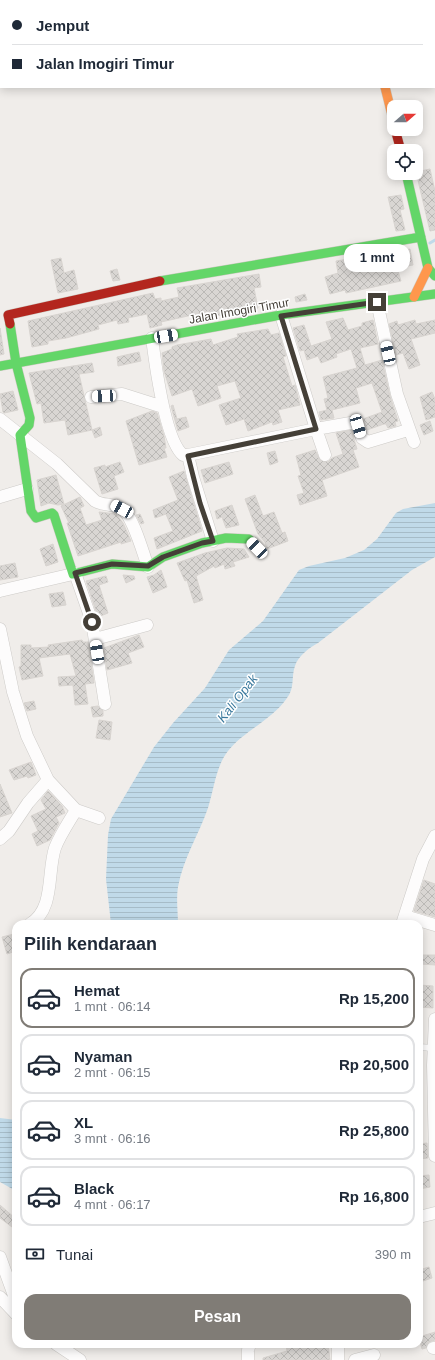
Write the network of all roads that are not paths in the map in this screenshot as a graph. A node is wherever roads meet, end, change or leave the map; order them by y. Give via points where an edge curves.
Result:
1 (385, 88) edge
2 (388, 100) edge
3 (408, 180) edge
4 (421, 237) junction
5 (428, 268) junction
6 (435, 276) edge
7 (435, 294) edge
8 (414, 297) junction
9 (377, 302) junction
10 (281, 316) junction
11 (152, 338) junction
12 (16, 363) junction
13 (0, 366) edge
14 (91, 397) dead end
15 (163, 407) junction
16 (0, 419) edge
17 (316, 429) junction
18 (408, 430) junction
19 (20, 435) junction
20 (414, 442) dead end
21 (325, 455) dead end
22 (188, 456) junction
23 (27, 489) junction
24 (0, 497) edge
25 (213, 541) junction
26 (257, 548) dead end
27 (148, 566) junction
28 (74, 573) junction
29 (0, 591) edge
30 (148, 625) dead end
31 (0, 629) edge
32 (95, 639) junction
33 (105, 704) dead end
34 (48, 780) junction
35 (76, 810) junction
36 (99, 818) dead end
37 (435, 836) edge
38 (0, 839) edge
39 (35, 920) edge
40 (403, 920) edge
41 (423, 923) edge
42 (435, 925) edge
43 (435, 1019) edge
44 (423, 1047) edge
45 (433, 1048) junction
46 (434, 1083) edge
47 (435, 1156) edge
48 (435, 1213) edge
49 (423, 1216) edge
50 (0, 1257) edge
51 (12, 1290) edge
52 (0, 1297) edge
53 (12, 1310) edge
54 (62, 1348) edge
55 (249, 1348) edge
56 (338, 1348) edge
57 (374, 1355) dead end
58 (80, 1360) edge
59 (248, 1360) edge
60 (338, 1360) edge
61 (355, 1360) edge

1 - 2 street
3 - 4 street
4 - 5 street
4 - 12 street via 168,279 8,316
5 - 6 street
5 - 8 street
7 - 8 street, Jalan Imogiri Timur
8 - 9 street, Jalan Imogiri Timur
9 - 10 street, Jalan Imogiri Timur
9 - 18 street via 397,394
10 - 11 street, Jalan Imogiri Timur
10 - 17 street
11 - 12 street, Jalan Imogiri Timur
11 - 15 street
12 - 13 street, Jalan Imogiri Timur
12 - 19 street via 30,418 29,425
14 - 15 street via 122,394
15 - 22 street via 180,452
16 - 19 street
17 - 18 street via 356,422 362,438 368,442
17 - 21 street
17 - 22 street
18 - 20 street
19 - 23 street
19 - 27 street via 57,464 95,501 115,505 125,512
22 - 25 street
23 - 24 street
23 - 28 street via 32,516 36,518 54,514
25 - 26 street via 226,538 249,539
25 - 27 street via 163,557
27 - 28 street via 112,564
28 - 29 street
28 - 32 street via 92,622
30 - 32 street
31 - 34 street via 13,692 27,736
32 - 33 street
34 - 35 street
34 - 38 street
35 - 36 street
35 - 39 street via 55,848 48,894 40,916
37 - 40 street via 423,859
41 - 42 street
43 - 45 street
44 - 45 lane
45 - 46 street
46 - 47 street
48 - 49 street
50 - 51 street
52 - 53 street
54 - 58 street
55 - 59 street
56 - 60 street
57 - 61 street

